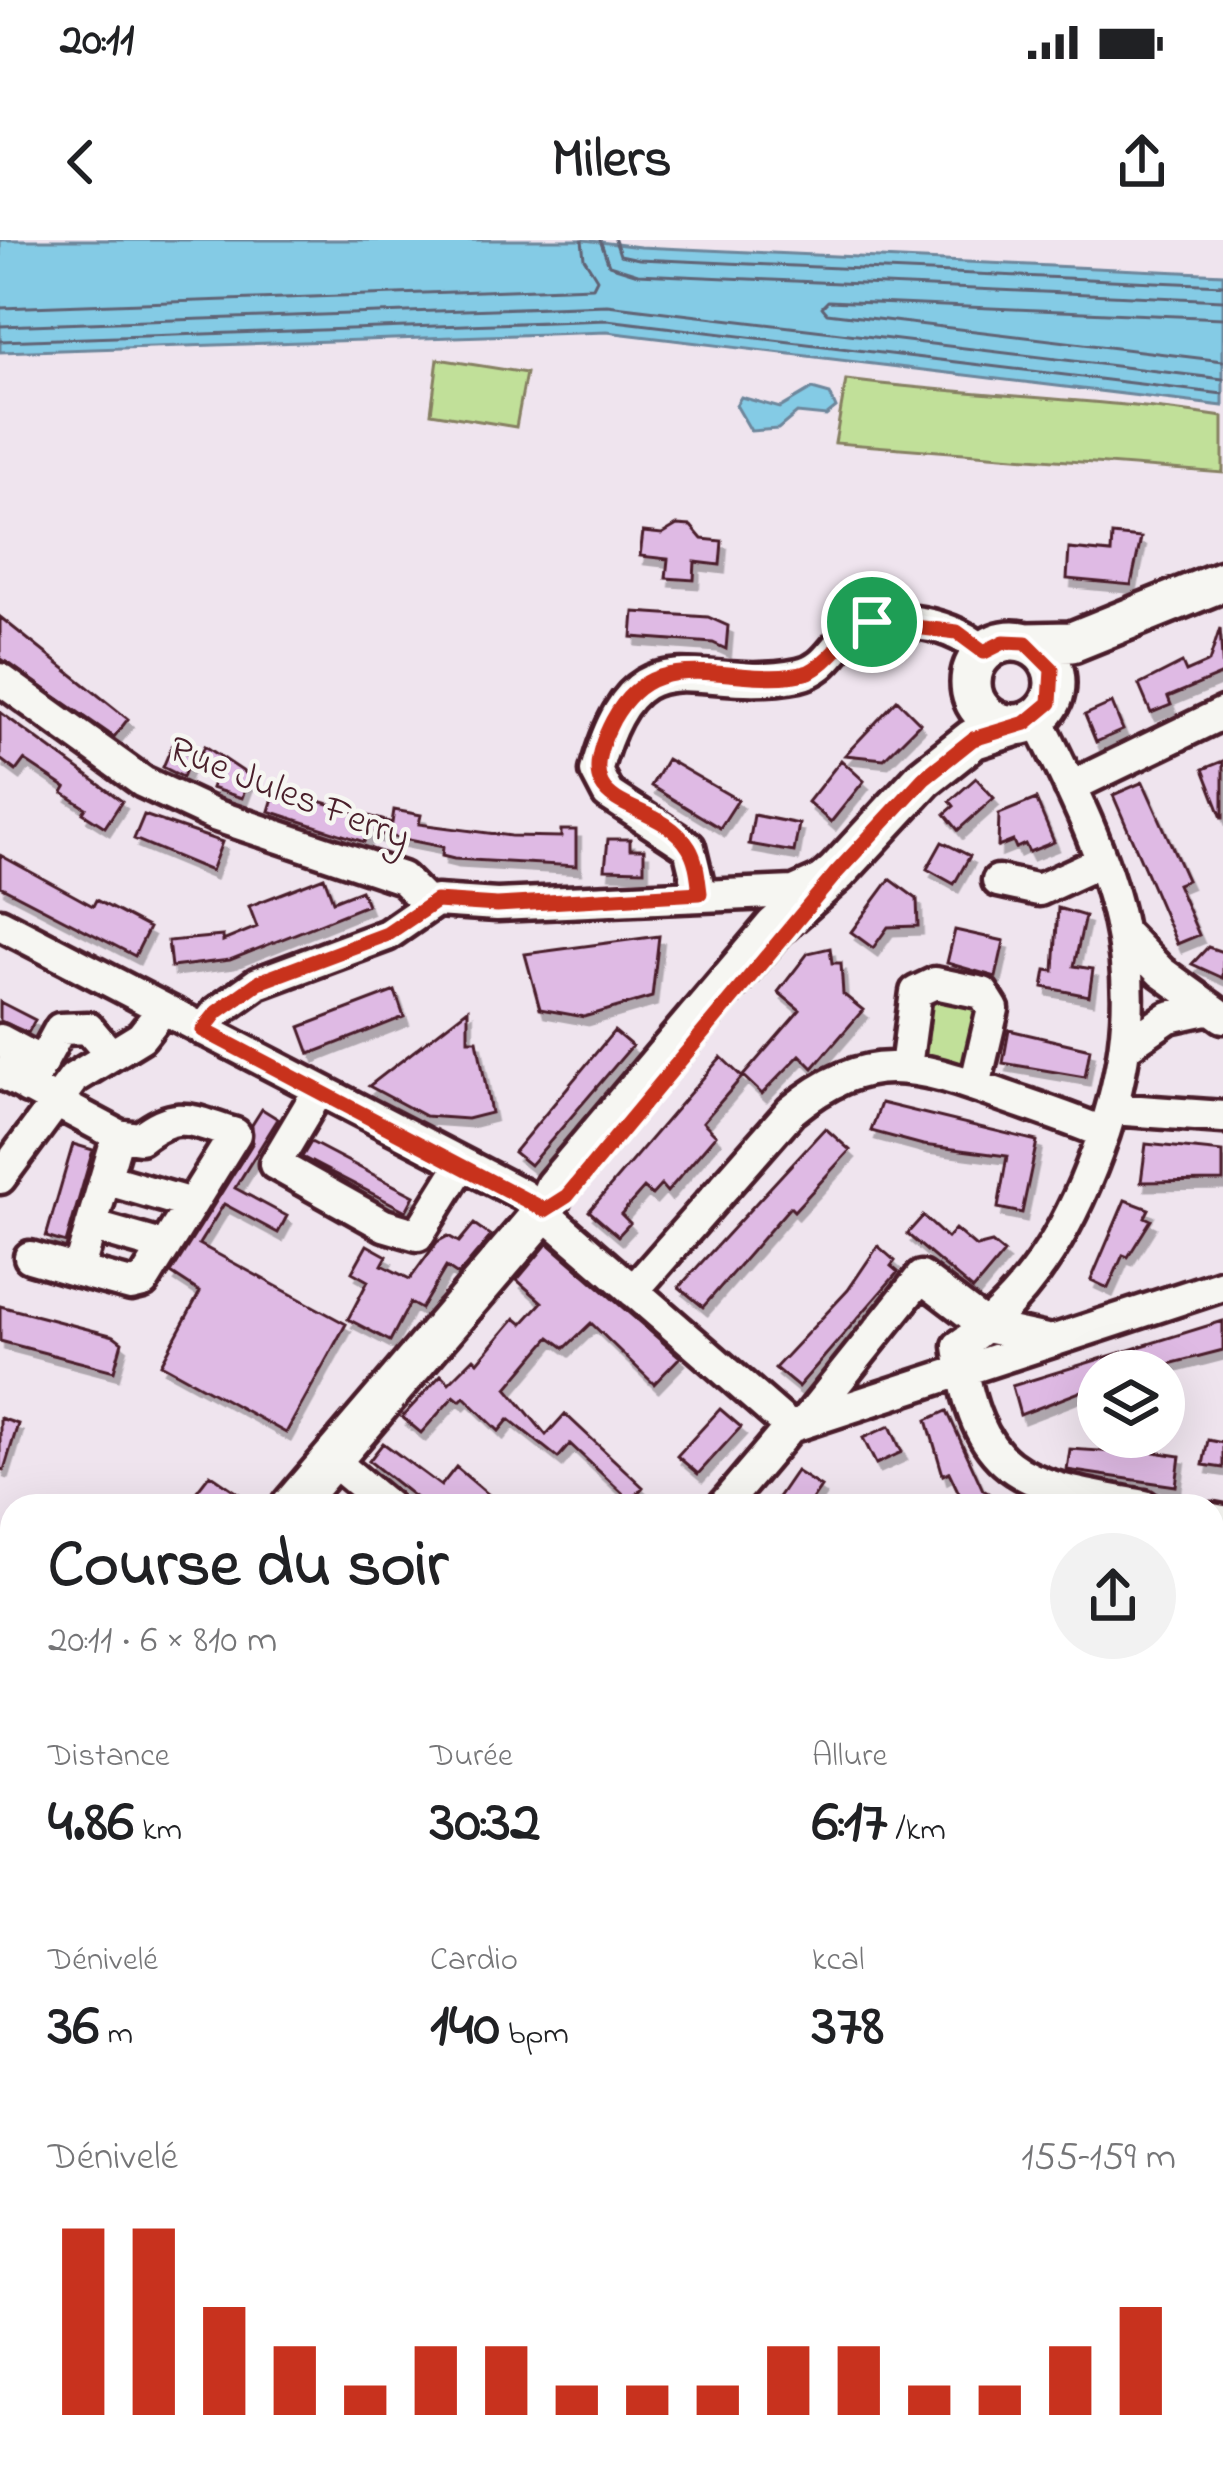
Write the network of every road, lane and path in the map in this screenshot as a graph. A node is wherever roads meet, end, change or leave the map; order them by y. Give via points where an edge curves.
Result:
1 (1223, 581) edge
2 (1175, 599) junction
3 (1026, 643) junction
4 (984, 652) junction
5 (0, 679) edge
6 (972, 693) junction
7 (1035, 712) junction
8 (1223, 713) edge
9 (924, 778) junction
10 (1070, 787) junction
11 (1100, 862) junction
12 (837, 872) junction
13 (998, 881) dead end
14 (700, 893) junction
15 (428, 904) junction
16 (0, 924) edge
17 (1126, 936) junction
18 (1173, 980) junction
19 (163, 1009) junction
20 (1217, 1013) edge
21 (203, 1030) junction
22 (0, 1040) edge
23 (1127, 1046) junction
24 (109, 1053) junction
25 (906, 1067) junction
26 (0, 1072) edge
27 (41, 1085) junction
28 (975, 1086) junction
29 (319, 1090) junction
30 (1223, 1118) edge
31 (1108, 1120) junction
32 (118, 1135) junction
33 (462, 1164) junction
34 (0, 1178) edge
35 (105, 1179) junction
36 (191, 1204) junction
37 (545, 1210) junction
38 (91, 1226) junction
39 (165, 1247) junction
40 (30, 1257) dead end
41 (78, 1270) junction
42 (1223, 1285) edge
43 (633, 1291) junction
44 (987, 1327) junction
45 (1051, 1341) junction
46 (961, 1360) junction
47 (798, 1425) junction
48 (332, 1460) junction
49 (302, 1494) edge
50 (373, 1494) edge
51 (734, 1494) edge
52 (1078, 1494) edge

1 - 2 main road
2 - 3 main road via 1072,642
2 - 7 main road via 1081,660
3 - 4 main road
3 - 7 main road via 1046,658
4 - 6 main road
4 - 14 street via 957,632 872,622 797,676 656,678 637,688 620,708 596,771 608,794 689,847
5 - 15 street, Rue Jules Ferry via 142,782 214,815 402,878
6 - 7 main road via 987,717
6 - 9 main road
7 - 9 main road via 973,739
7 - 10 street
8 - 10 street
9 - 12 main road
10 - 11 street
11 - 13 street via 1039,890
11 - 17 street
12 - 14 street via 794,892
12 - 37 main road via 567,1196
14 - 15 street
15 - 21 street via 387,934 259,982
16 - 19 street
17 - 18 street
17 - 23 street
18 - 20 street
18 - 23 street
19 - 21 street
19 - 24 street via 140,1036
20 - 23 street via 1169,1017
21 - 29 street
22 - 27 street
23 - 31 street
24 - 27 street via 74,1078
24 - 27 street via 97,1034 69,1026 53,1039
25 - 28 street
25 - 28 street via 916,992 935,982 983,993 992,1009
25 - 43 street via 854,1072 821,1086
26 - 27 street
27 - 32 street
27 - 34 street
28 - 31 street
29 - 33 street
29 - 33 street via 275,1164 384,1225 418,1234
30 - 31 street
31 - 44 street via 1084,1193 1052,1250
32 - 35 street
32 - 36 street via 140,1138 167,1118 238,1123
33 - 37 street
35 - 36 street
35 - 38 street
36 - 39 street
37 - 43 street
37 - 48 main road
38 - 39 street
38 - 41 street
39 - 41 street via 143,1282
40 - 41 street
42 - 45 street
43 - 47 street
44 - 45 street
44 - 46 street
44 - 47 street via 921,1276
45 - 46 street
46 - 47 street
46 - 52 street via 981,1426 1017,1475
47 - 51 street
48 - 49 main road
48 - 50 street

